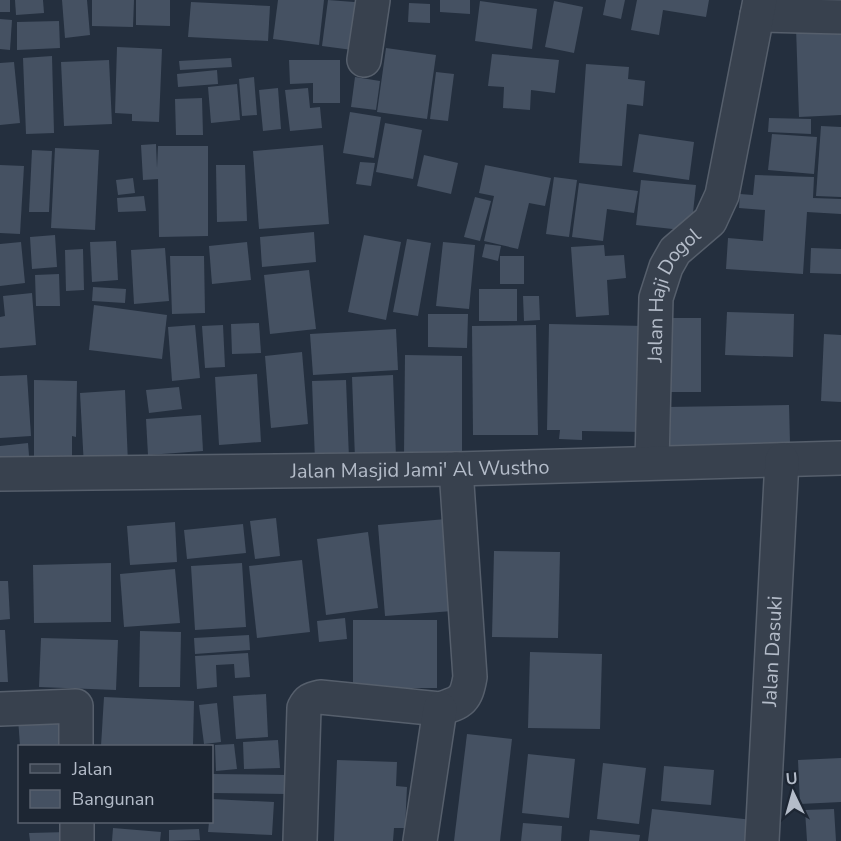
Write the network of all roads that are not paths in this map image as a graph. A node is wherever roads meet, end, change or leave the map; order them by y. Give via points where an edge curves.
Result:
1 (373, 0) edge
2 (759, 8) edge
3 (841, 17) edge
4 (364, 60) dead end
5 (841, 458) edge
6 (782, 460) junction
7 (652, 462) junction
8 (456, 469) junction
9 (0, 474) edge
10 (0, 709) edge
11 (440, 710) junction
12 (76, 745) edge
13 (76, 823) edge
14 (76, 841) edge
15 (300, 841) edge
16 (420, 841) edge
17 (762, 841) edge

1 - 4 street
2 - 3 street
2 - 7 street, Jalan Haji Dogol via 722,195 711,220 675,251 656,298
5 - 6 street, Jalan Masjid Jami' Al Wustho
6 - 7 street, Jalan Masjid Jami' Al Wustho
6 - 17 street, Jalan Dasuki
7 - 8 street, Jalan Masjid Jami' Al Wustho
8 - 9 street, Jalan Masjid Jami' Al Wustho
8 - 11 street via 470,677 466,695 457,704
10 - 12 street via 76,706
11 - 15 street via 320,697 307,702
11 - 16 street
13 - 14 street

